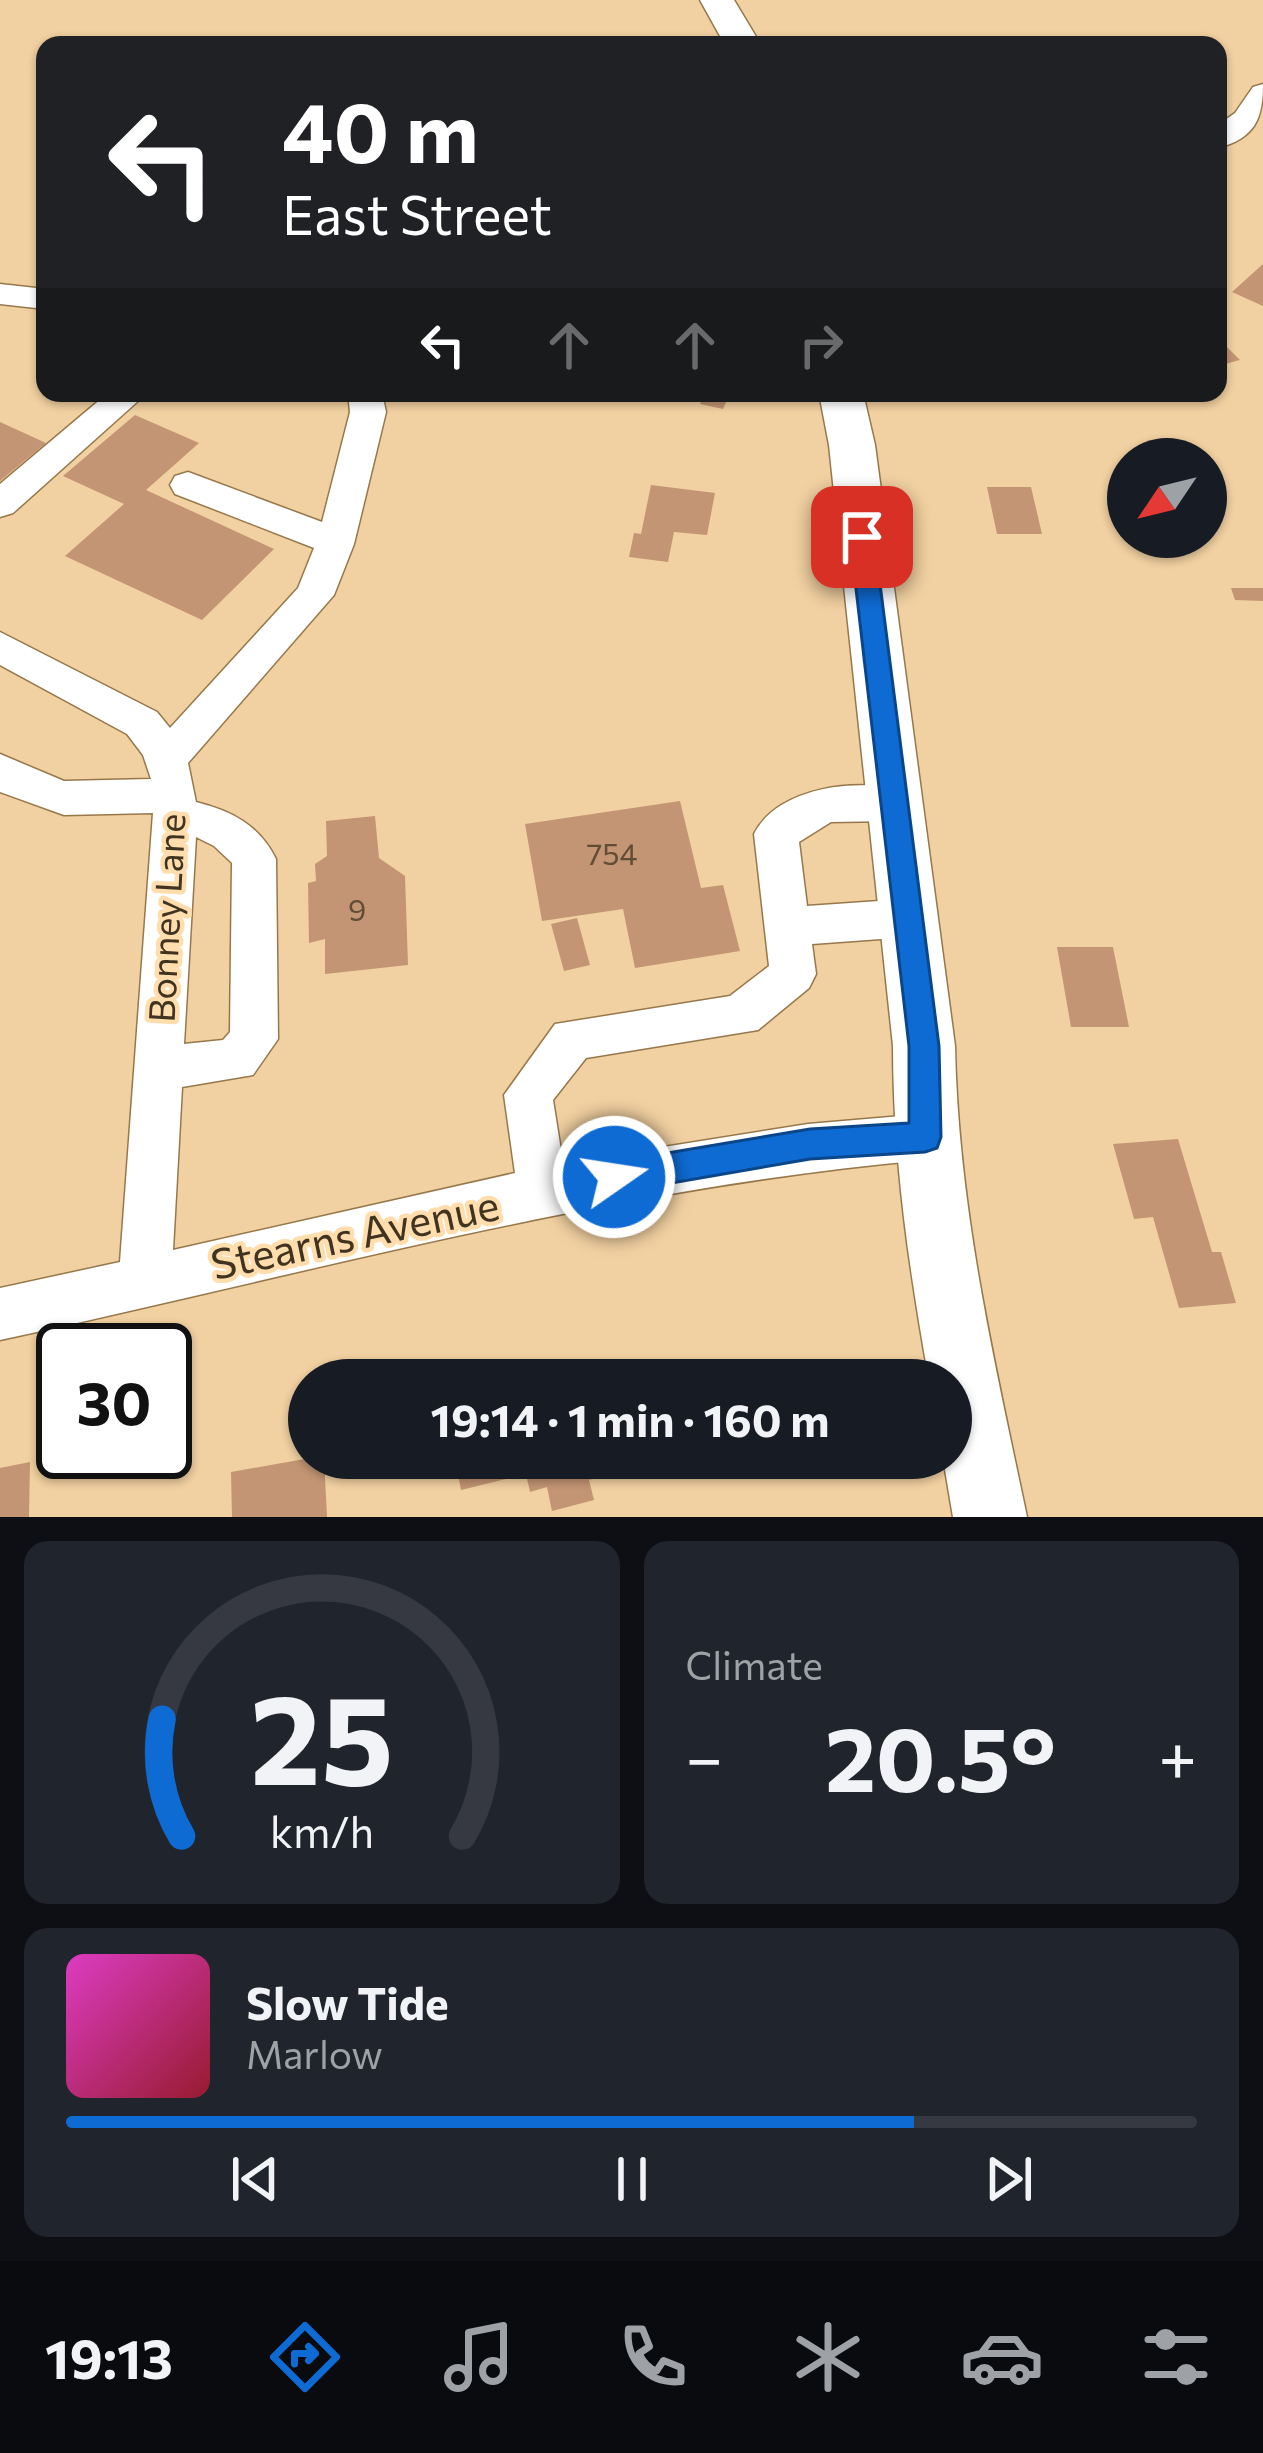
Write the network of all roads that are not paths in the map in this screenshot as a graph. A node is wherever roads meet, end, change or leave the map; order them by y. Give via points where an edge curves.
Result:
1 (717, 0) edge
2 (738, 36) edge
3 (1263, 93) edge
4 (1227, 132) edge
5 (0, 294) edge
6 (36, 298) edge
7 (119, 402) edge
8 (366, 402) edge
9 (843, 402) edge
10 (188, 485) dead end
11 (0, 504) edge
12 (337, 536) junction
13 (0, 647) edge
14 (10, 788) edge
15 (172, 790) junction
16 (892, 804) junction
17 (908, 917) junction
18 (791, 926) junction
19 (159, 1068) junction
20 (925, 1137) junction
21 (543, 1193) junction
22 (145, 1282) junction
23 (0, 1314) edge
24 (990, 1517) edge

1 - 2 main road
3 - 4 street
5 - 6 street
7 - 11 street
8 - 12 street
9 - 16 main road
10 - 12 street via 309,536
12 - 15 street via 315,595
13 - 15 street via 125,711 156,739
14 - 15 street via 98,802
15 - 19 street, Bonney Lane
15 - 19 street via 197,817 244,842 254,859 254,1039 236,1060
16 - 17 main road
16 - 18 street via 824,805 776,834
17 - 18 street
17 - 20 main road via 924,1046
18 - 21 street via 794,974 741,1015 572,1039 527,1094
19 - 22 street, Bonney Lane
20 - 21 street, Stearns Avenue via 686,1161
20 - 24 main road
21 - 22 street, Stearns Avenue
22 - 23 street, Stearns Avenue

